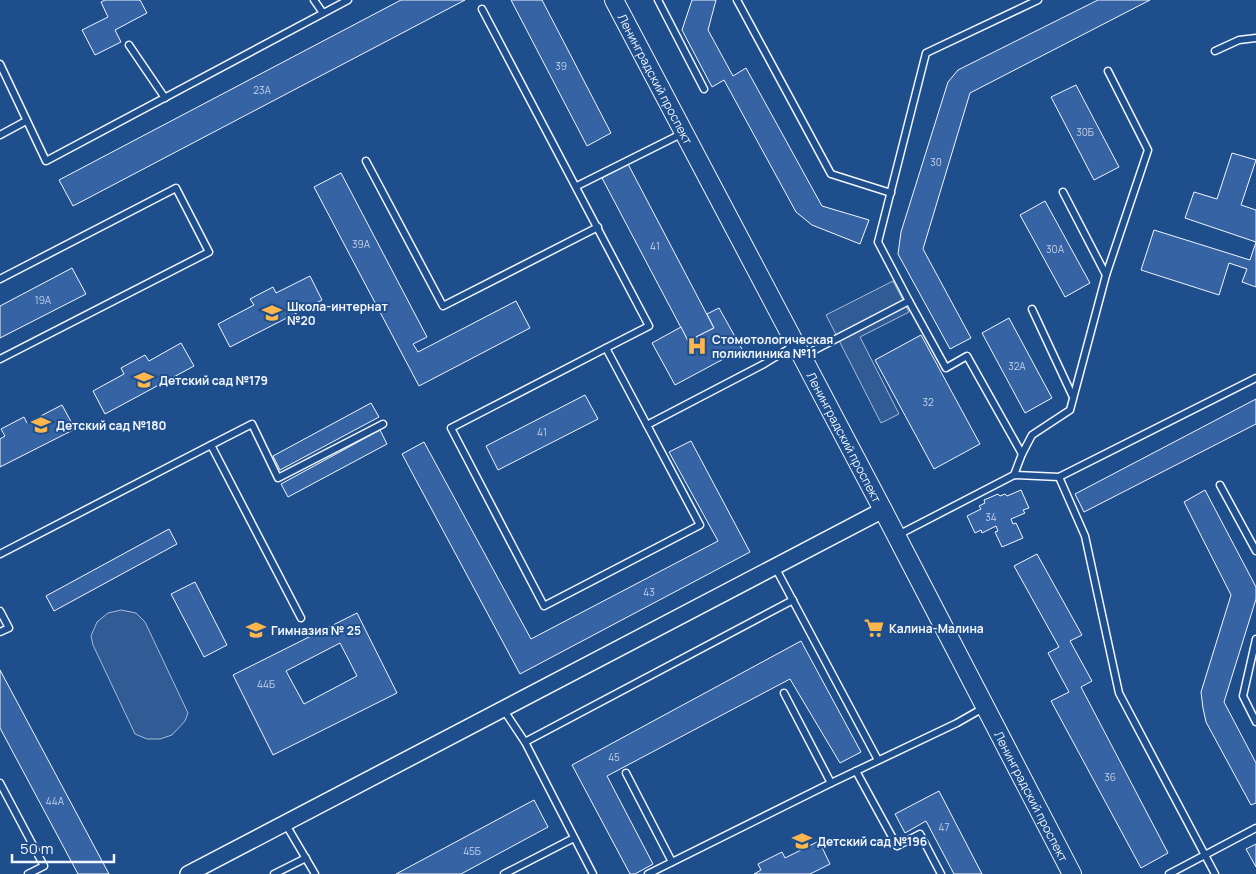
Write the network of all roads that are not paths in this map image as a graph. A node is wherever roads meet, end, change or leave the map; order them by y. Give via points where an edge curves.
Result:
1 (314, 0) edge
2 (348, 0) edge
3 (614, 0) edge
4 (658, 0) edge
5 (737, 0) edge
6 (1038, 0) edge
7 (482, 9) dead end
8 (323, 13) junction
9 (1256, 38) edge
10 (129, 45) dead end
11 (1216, 51) dead end
12 (0, 64) edge
13 (1108, 71) dead end
14 (704, 89) dead end
15 (165, 98) junction
16 (26, 121) junction
17 (684, 133) junction
18 (0, 135) edge
19 (366, 161) dead end
20 (577, 186) junction
21 (1063, 192) dead end
22 (891, 193) junction
23 (598, 227) junction
24 (1106, 275) junction
25 (0, 279) edge
26 (909, 301) junction
27 (1032, 309) dead end
28 (606, 348) junction
29 (799, 351) junction
30 (0, 359) edge
31 (1256, 378) edge
32 (1073, 397) junction
33 (382, 424) dead end
34 (647, 424) junction
35 (211, 445) junction
36 (1022, 454) junction
37 (1014, 475) junction
38 (1059, 477) junction
39 (1220, 485) dead end
40 (883, 510) junction
41 (896, 536) junction
42 (1256, 551) edge
43 (0, 554) edge
44 (775, 567) junction
45 (793, 600) junction
46 (0, 611) edge
47 (301, 618) dead end
48 (0, 632) edge
49 (1256, 639) edge
50 (784, 693) dead end
51 (985, 707) junction
52 (503, 709) junction
53 (1256, 722) edge
54 (525, 742) junction
55 (878, 760) junction
56 (856, 771) junction
57 (626, 773) dead end
58 (0, 782) edge
59 (830, 783) junction
60 (285, 823) junction
61 (1256, 828) edge
62 (574, 838) junction
63 (1205, 854) junction
64 (306, 858) junction
65 (672, 862) junction
66 (28, 874) edge
67 (188, 874) edge
68 (274, 874) edge
69 (314, 874) edge
70 (504, 874) edge
71 (593, 874) edge
72 (648, 874) edge
73 (941, 874) edge
74 (1072, 874) edge
75 (1169, 874) edge
76 (1215, 874) edge

1 - 8 lane
2 - 8 lane
3 - 17 main road, Ленинградский проспект
4 - 14 lane
5 - 22 lane via 830,174
6 - 22 lane via 926,53
7 - 20 lane
8 - 15 lane
9 - 11 lane via 1239,40
10 - 15 lane
12 - 16 lane
13 - 24 lane via 1148,150
15 - 16 lane via 46,161
16 - 18 lane
17 - 20 lane
17 - 29 main road, Ленинградский проспект
19 - 23 lane via 443,306
20 - 23 lane
21 - 24 lane
22 - 26 lane via 878,242
23 - 28 lane via 649,326
24 - 32 lane
25 - 30 lane via 176,188 208,252
26 - 29 lane
26 - 36 lane via 946,368 966,356
27 - 32 lane
28 - 34 lane
28 - 34 lane via 451,428 544,606 700,525
29 - 34 lane via 764,364
29 - 40 main road, Ленинградский проспект
31 - 38 lane
32 - 36 lane via 1070,410 1032,435
33 - 35 lane via 278,478 252,424
35 - 43 lane
35 - 47 lane
36 - 37 lane
37 - 38 lane
37 - 41 lane
38 - 63 lane via 1085,536 1119,693
39 - 42 lane
40 - 41 main road, Ленинградский проспект
40 - 44 street
41 - 51 main road, Ленинградский проспект
44 - 45 lane
44 - 52 street
45 - 54 lane
45 - 55 lane
46 - 48 lane via 9,628
49 - 53 lane via 1243,696
50 - 59 lane
51 - 55 lane
51 - 74 main road, Ленинградский проспект
52 - 54 lane
52 - 60 street
54 - 62 lane
55 - 56 lane
56 - 59 lane
56 - 73 lane via 897,846 920,834
57 - 65 lane
58 - 66 lane via 44,866
59 - 65 lane
60 - 64 lane
60 - 67 street
61 - 63 lane
62 - 70 lane
62 - 71 lane
63 - 75 lane
63 - 76 lane
64 - 68 lane
64 - 69 lane
65 - 72 lane

